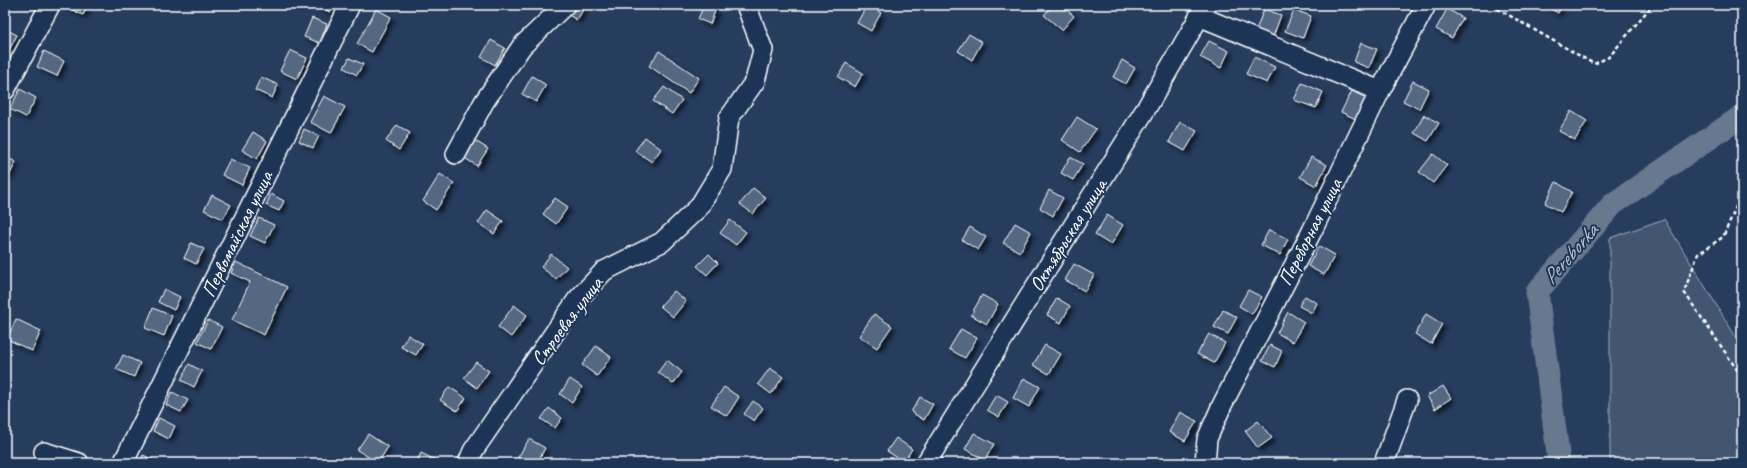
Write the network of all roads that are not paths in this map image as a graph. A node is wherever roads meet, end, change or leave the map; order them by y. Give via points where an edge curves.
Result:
1 (50, 5) edge
2 (350, 5) edge
3 (565, 5) edge
4 (1426, 5) edge
5 (748, 9) edge
6 (1203, 10) edge
7 (5, 90) edge
8 (1380, 91) junction
9 (456, 154) dead end
10 (1408, 400) dead end
11 (44, 452) dead end
12 (79, 463) edge
13 (123, 463) edge
14 (468, 463) edge
15 (926, 463) edge
16 (1205, 463) edge
17 (1384, 463) edge

1 - 7 street
2 - 13 street, Первомайская улица
3 - 9 street via 522,46 484,102
4 - 8 street, Переборная улица
5 - 14 street, Строевая улица via 762,50 755,81 729,118 722,169 699,207 662,242 604,271 577,300 473,451
6 - 8 street
6 - 15 street, Октябрьская улица via 1147,107
8 - 16 street, Переборная улица via 1312,231 1222,405 1207,438
10 - 17 street
11 - 12 street

